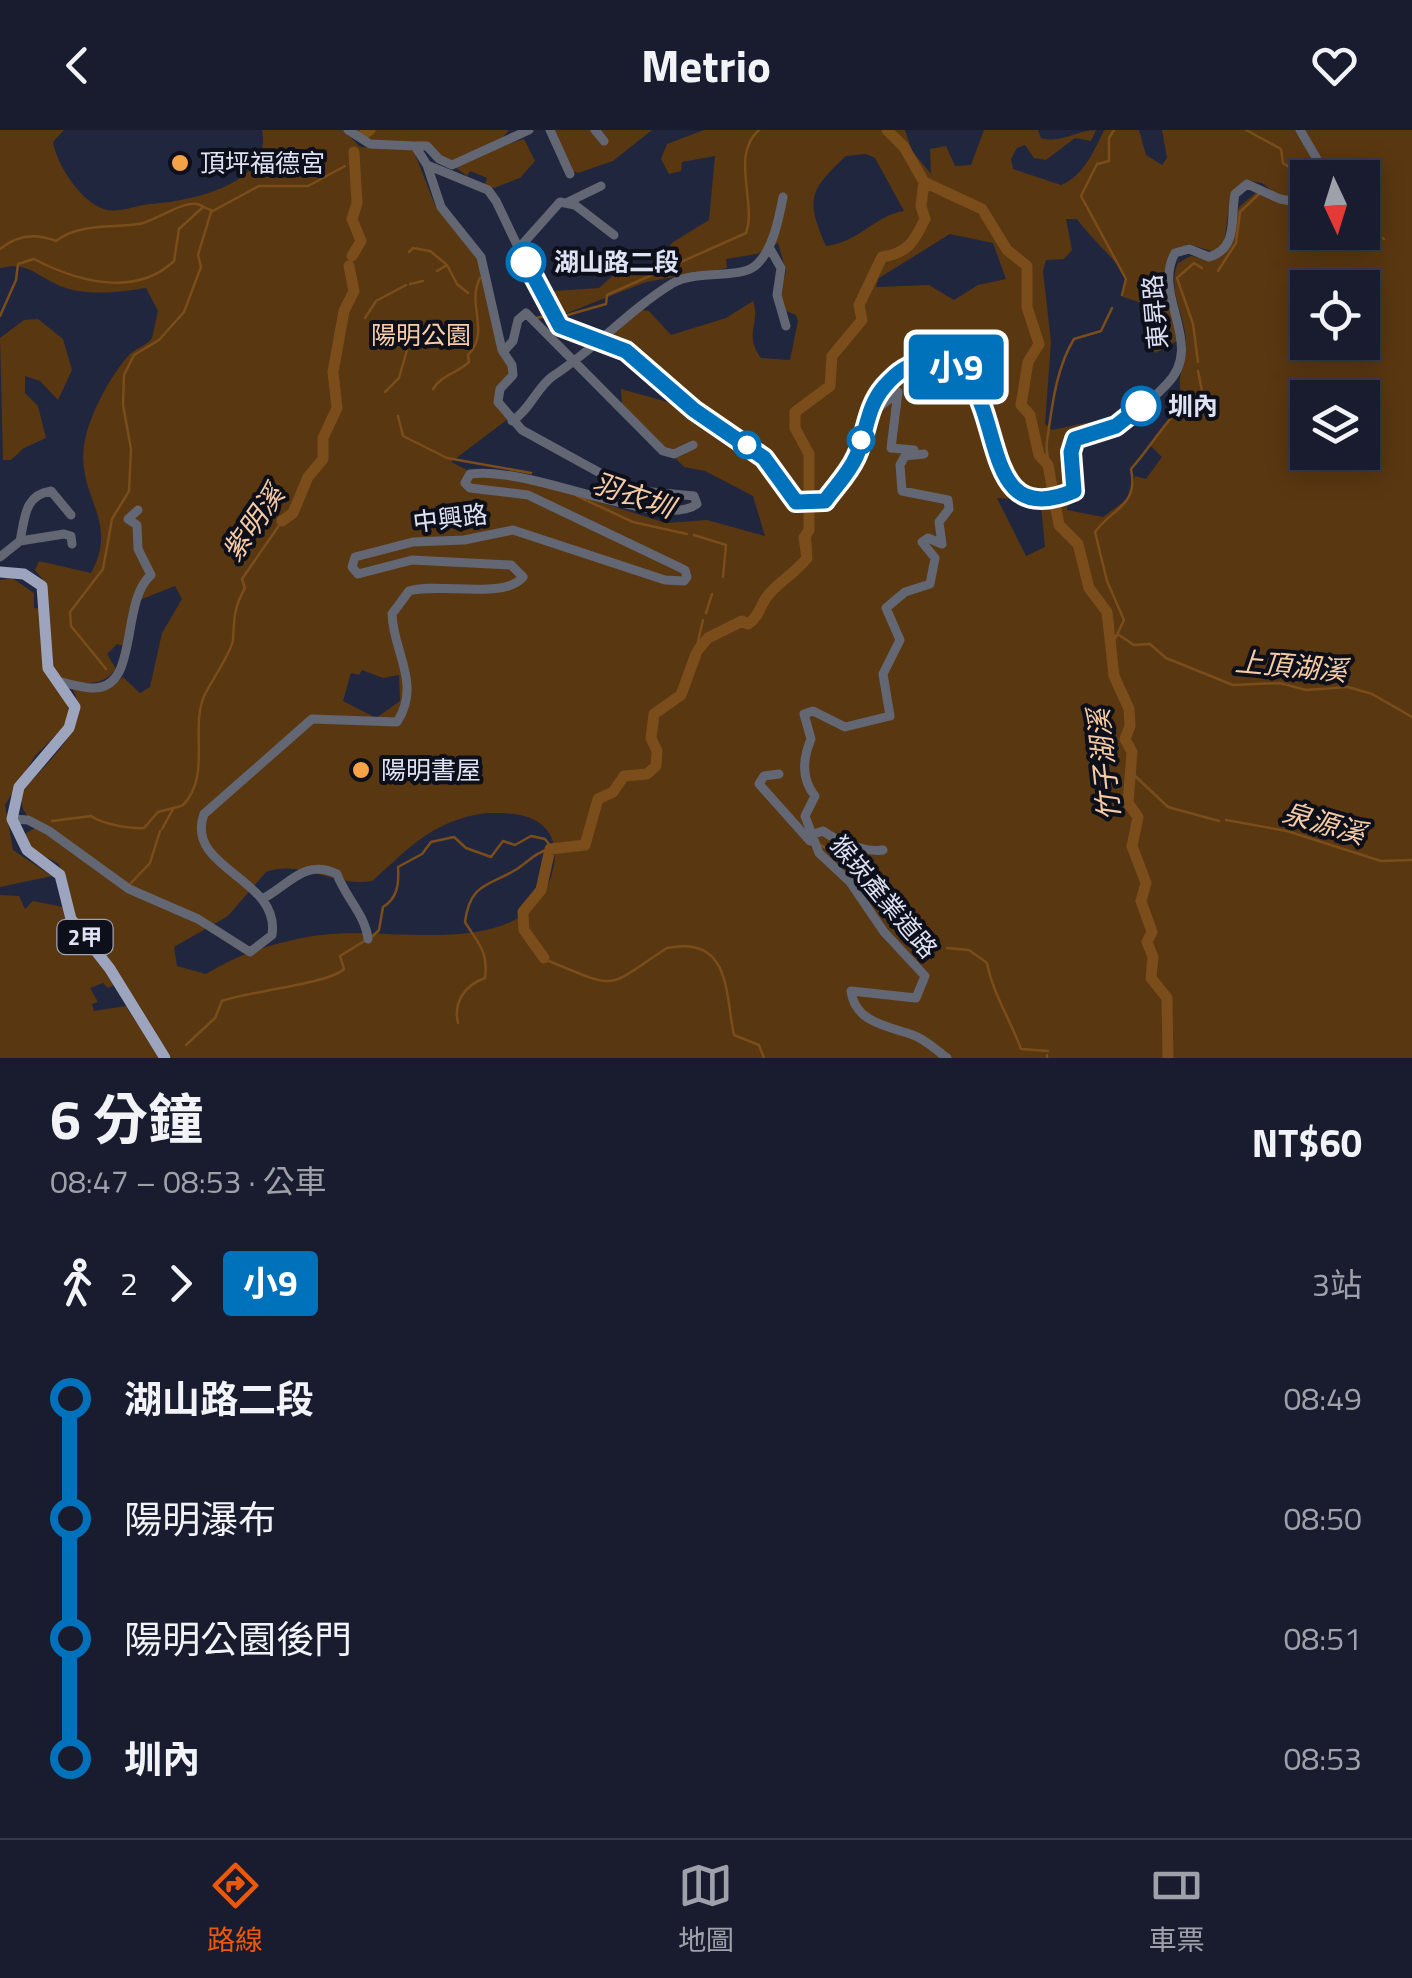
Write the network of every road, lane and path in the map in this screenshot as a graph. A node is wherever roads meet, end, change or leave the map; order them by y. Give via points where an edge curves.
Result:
1 (348, 130) edge
2 (529, 130) edge
3 (550, 130) edge
4 (594, 130) edge
5 (1300, 130) edge
6 (604, 141) dead end
7 (415, 146) junction
8 (1318, 160) edge
9 (427, 165) junction
10 (570, 174) dead end
11 (601, 186) dead end
12 (782, 197) dead end
13 (1290, 201) edge
14 (568, 202) junction
15 (614, 235) dead end
16 (769, 247) junction
17 (519, 248) junction
18 (786, 326) dead end
19 (596, 339) junction
20 (503, 352) junction
21 (576, 359) junction
22 (867, 418) junction
23 (512, 421) junction
24 (693, 445) dead end
25 (138, 510) dead end
26 (71, 515) dead end
27 (20, 541) junction
28 (72, 544) dead end
29 (0, 556) edge
30 (0, 572) edge
31 (60, 682) junction
32 (779, 774) dead end
33 (12, 819) junction
34 (812, 839) junction
35 (883, 850) dead end
36 (262, 899) junction
37 (368, 939) dead end
38 (164, 1058) edge
39 (946, 1058) edge

1 - 7 street via 370,144
2 - 7 street via 463,164
3 - 10 street
4 - 6 street
5 - 8 street
7 - 9 street
9 - 17 street via 488,190
9 - 20 street via 441,207 481,257
11 - 14 street
12 - 16 street
13 - 22 street, 東昇路 via 1248,184 1235,194 1233,232 1222,250 1209,257 1189,249 1175,253 1169,281 1183,350 1172,378 1128,420 1075,439 1076,487 1065,495 1019,493 1006,479 980,398 955,366 910,365 875,397
14 - 15 street
14 - 17 street via 554,206
16 - 18 street via 782,268 777,295
16 - 19 street via 752,268 677,280
17 - 19 street via 553,320
19 - 21 street
19 - 22 street via 626,351 764,458 790,500 825,501 850,468
20 - 21 street via 526,314
20 - 23 street via 513,370 498,402
21 - 23 street
21 - 24 street via 663,451 674,454
22 - 34 street, 猴崁產業道路 via 898,392 891,448 924,454 906,456 900,465 902,492 940,496 949,509 940,522 942,544 922,542 935,558 930,584 886,608 900,640 883,674 890,716 844,727 804,714 811,738 805,778 815,796 807,808
23 - 36 street, 中興路 via 631,490 694,496 698,504 674,513 649,510 507,472 470,474 470,488 528,495 688,577 666,580 513,530 412,542 355,557 358,574 423,559 511,565 522,573 516,584 417,589 398,600 392,628 410,696 397,722 312,719 204,814 200,832 207,850
25 - 31 street via 128,519 137,524 138,549 151,574 137,586 127,658 109,684
26 - 27 street via 51,491 40,492 27,506
27 - 28 street via 64,534
27 - 29 street
30 - 31 main road via 24,574 42,586 48,668
31 - 33 main road via 73,699 73,718 19,787
32 - 34 street via 758,784
33 - 36 street via 49,831 128,890 198,920 242,951 258,949 272,935
33 - 38 main road, 2甲 via 27,850 60,874 71,919
34 - 35 street via 823,831 838,841
34 - 39 street, 猴崁產業道路 via 925,976 916,998 851,991 856,1008
36 - 37 street via 305,870 323,868 337,874

